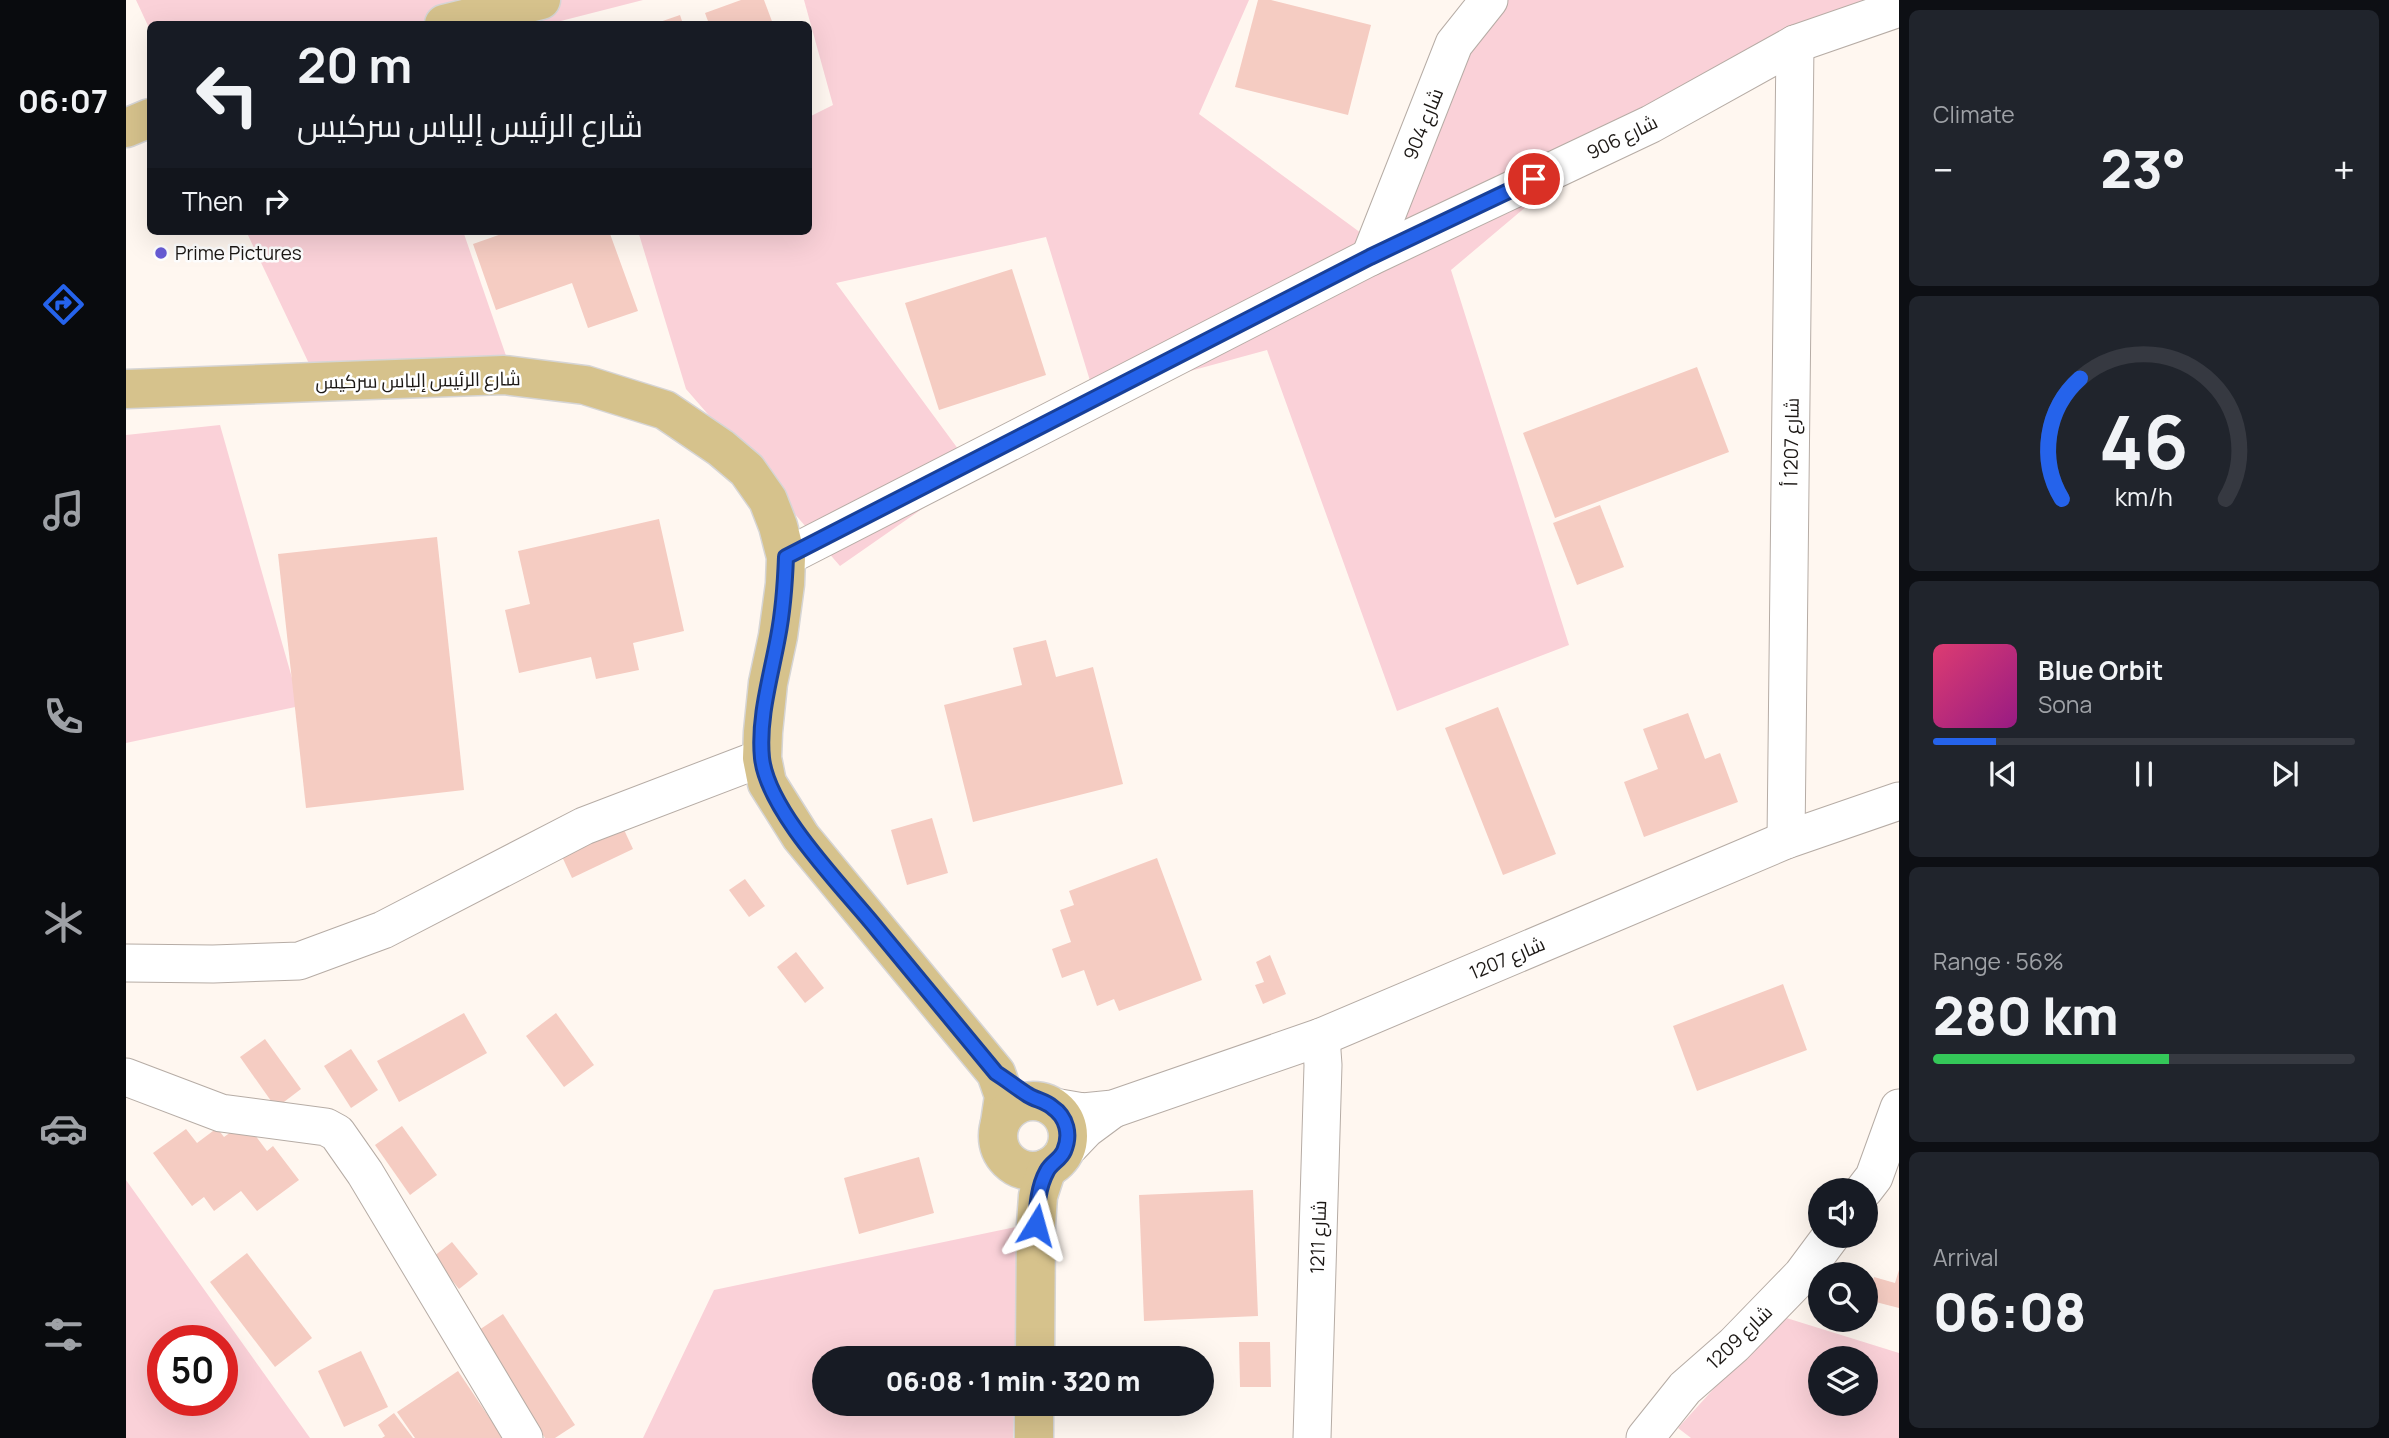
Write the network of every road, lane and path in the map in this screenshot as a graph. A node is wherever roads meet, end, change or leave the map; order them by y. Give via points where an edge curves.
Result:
1 (541, 0) edge
2 (1489, 0) edge
3 (1899, 8) edge
4 (456, 21) edge
5 (1796, 44) junction
6 (147, 119) edge
7 (126, 128) edge
8 (1370, 257) junction
9 (126, 389) edge
10 (786, 557) junction
11 (762, 758) junction
12 (1899, 801) edge
13 (1786, 840) junction
14 (126, 963) edge
15 (1321, 1037) junction
16 (996, 1073) junction
17 (126, 1077) edge
18 (1046, 1104) junction
19 (1899, 1108) edge
20 (1113, 1109) junction
21 (1000, 1123) junction
22 (1043, 1163) junction
23 (1873, 1178) edge
24 (1822, 1248) edge
25 (1035, 1346) edge
26 (1034, 1416) edge
27 (524, 1438) edge
28 (1034, 1438) edge
29 (1312, 1438) edge
30 (1645, 1438) edge

1 - 4 main road
2 - 8 street, شارع 904 via 1454,44
3 - 5 street, شارع 906
5 - 8 street, شارع 906 via 1651,124
5 - 13 street, شارع 1207 أ
6 - 7 main road
8 - 10 street, شارع 906
9 - 10 main road, شارع الرئيس إلياس سركيس via 504,374 585,385 665,410 747,470 768,500
10 - 11 main road, شارع الرئيس إلياس سركيس
11 - 14 street via 584,826 383,930 299,961
11 - 16 main road, شارع الرئيس إلياس سركيس via 767,783 801,837
12 - 13 street, شارع 1207
13 - 15 street, شارع 1207
15 - 20 street, شارع 1207
15 - 29 street, شارع 1211
16 - 18 main road, شارع الرئيس إلياس سركيس
16 - 21 main road, شارع الرئيس إلياس سركيس via 1004,1096
17 - 27 street via 221,1113 318,1125 337,1133
18 - 20 street, شارع 1207 via 1083,1112
18 - 21 main road via 1026,1101 1015,1105
18 - 22 main road, شارع الرئيس إلياس سركيس via 1062,1117 1068,1141
19 - 23 street
20 - 22 street, شارع 1207
21 - 22 main road, شارع الرئيس إلياس سركيس via 999,1149 1007,1160
22 - 25 main road, شارع الرئيس إلياس سركيس via 1029,1196 1036,1225
24 - 30 street, شارع 1209 via 1734,1345 1685,1388
26 - 28 main road

